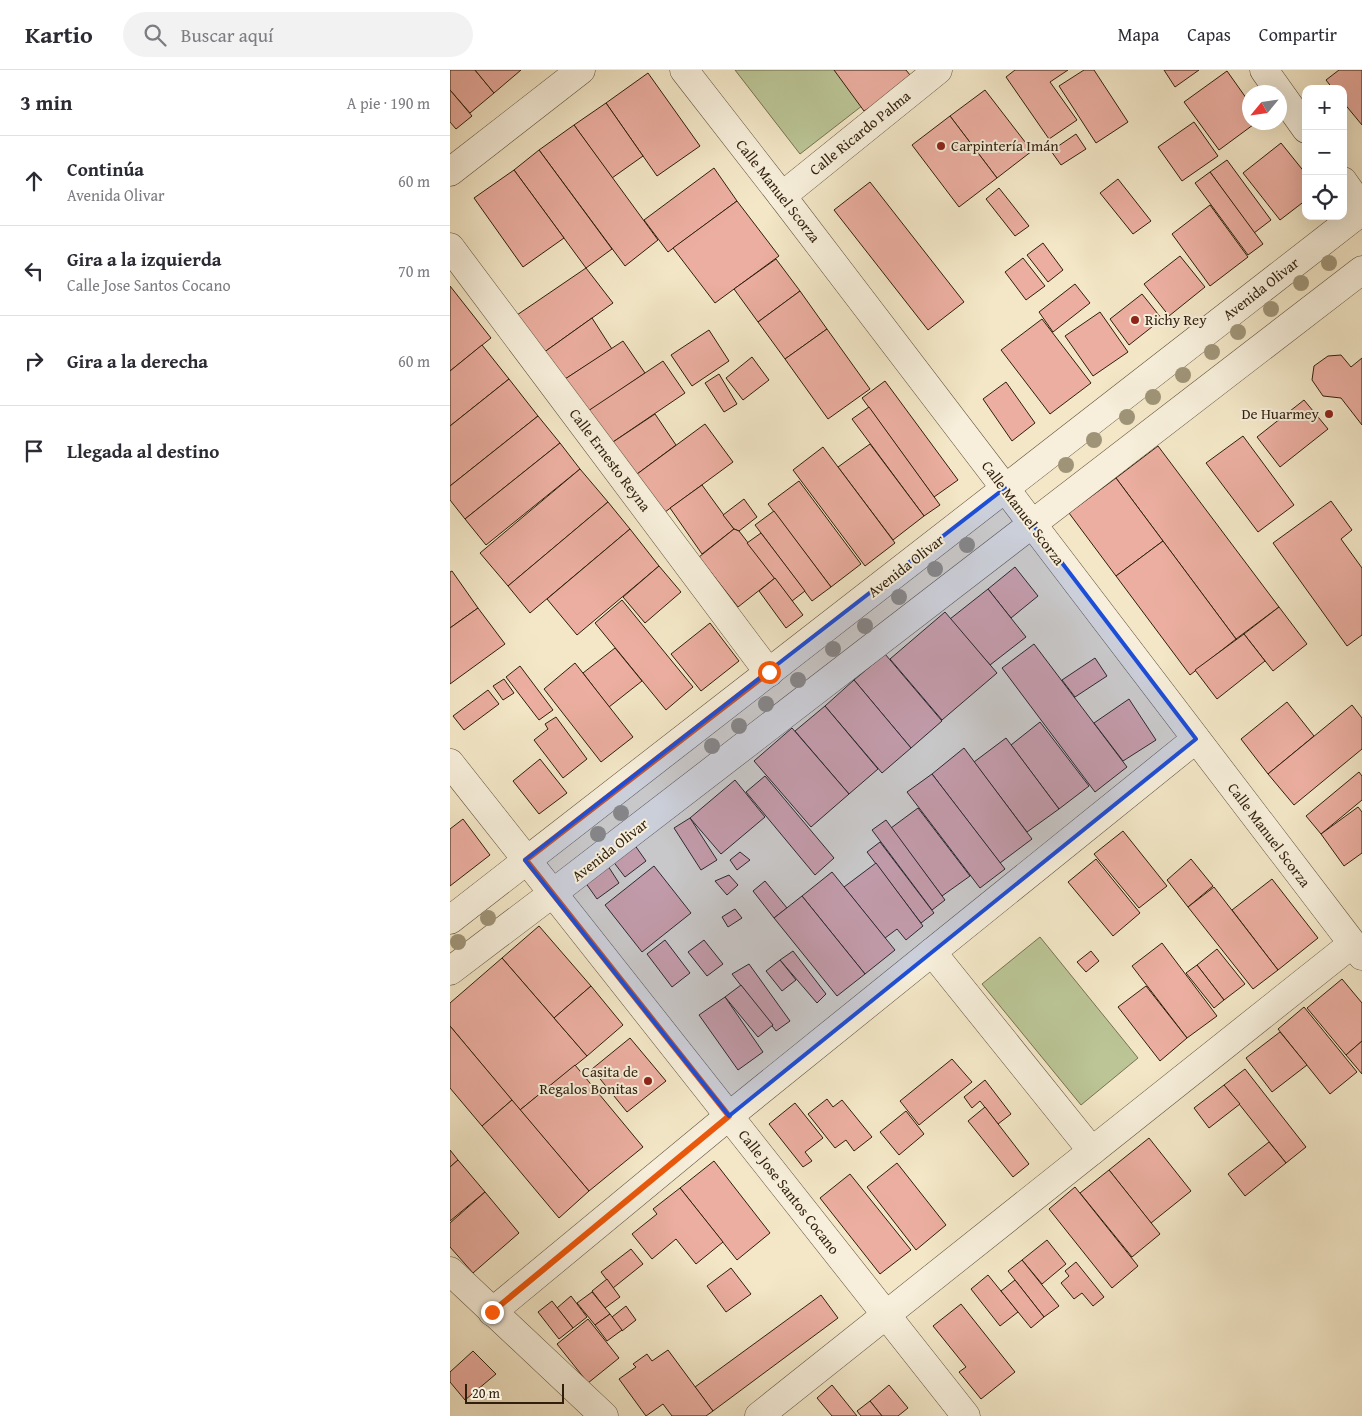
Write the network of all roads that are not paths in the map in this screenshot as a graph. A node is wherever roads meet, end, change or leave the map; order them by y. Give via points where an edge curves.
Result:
1 (581, 70) edge
2 (684, 70) edge
3 (938, 70) edge
4 (1264, 70) edge
5 (1302, 123) edge
6 (450, 172) edge
7 (1347, 187) edge
8 (782, 196) junction
9 (1362, 209) edge
10 (450, 247) edge
11 (1362, 270) edge
12 (1005, 488) junction
13 (1032, 524) junction
14 (769, 672) junction
15 (1196, 739) junction
16 (450, 763) edge
17 (526, 860) junction
18 (553, 893) junction
19 (450, 920) edge
20 (1357, 950) edge
21 (932, 952) junction
22 (450, 971) edge
23 (729, 1116) junction
24 (1092, 1151) junction
25 (450, 1271) edge
26 (492, 1312) junction
27 (886, 1315) junction
28 (604, 1416) edge
29 (759, 1416) edge
30 (966, 1416) edge

1 - 6 street
2 - 8 street, Calle Manuel Scorza
3 - 8 street, Calle Ricardo Palma
4 - 5 street
7 - 9 street
8 - 12 street, Calle Manuel Scorza
9 - 12 street, Avenida Olivar
10 - 14 street, Calle Ernesto Reyna
11 - 13 street, Avenida Olivar
12 - 13 street, Calle Manuel Scorza
12 - 14 street, Avenida Olivar
13 - 15 street, Calle Manuel Scorza
13 - 18 street, Avenida Olivar
14 - 17 street, Avenida Olivar
15 - 20 street, Calle Manuel Scorza
15 - 21 street
16 - 17 street, Calle Jose Santos Cocano
17 - 18 street, Calle Jose Santos Cocano
17 - 19 street, Avenida Olivar
18 - 22 street, Avenida Olivar
18 - 23 street, Calle Jose Santos Cocano
20 - 24 street
21 - 23 street
21 - 24 street
23 - 26 street
23 - 27 street, Calle Jose Santos Cocano
24 - 27 street
25 - 26 street
26 - 28 street
27 - 29 street
27 - 30 street, Calle Jose Santos Cocano

